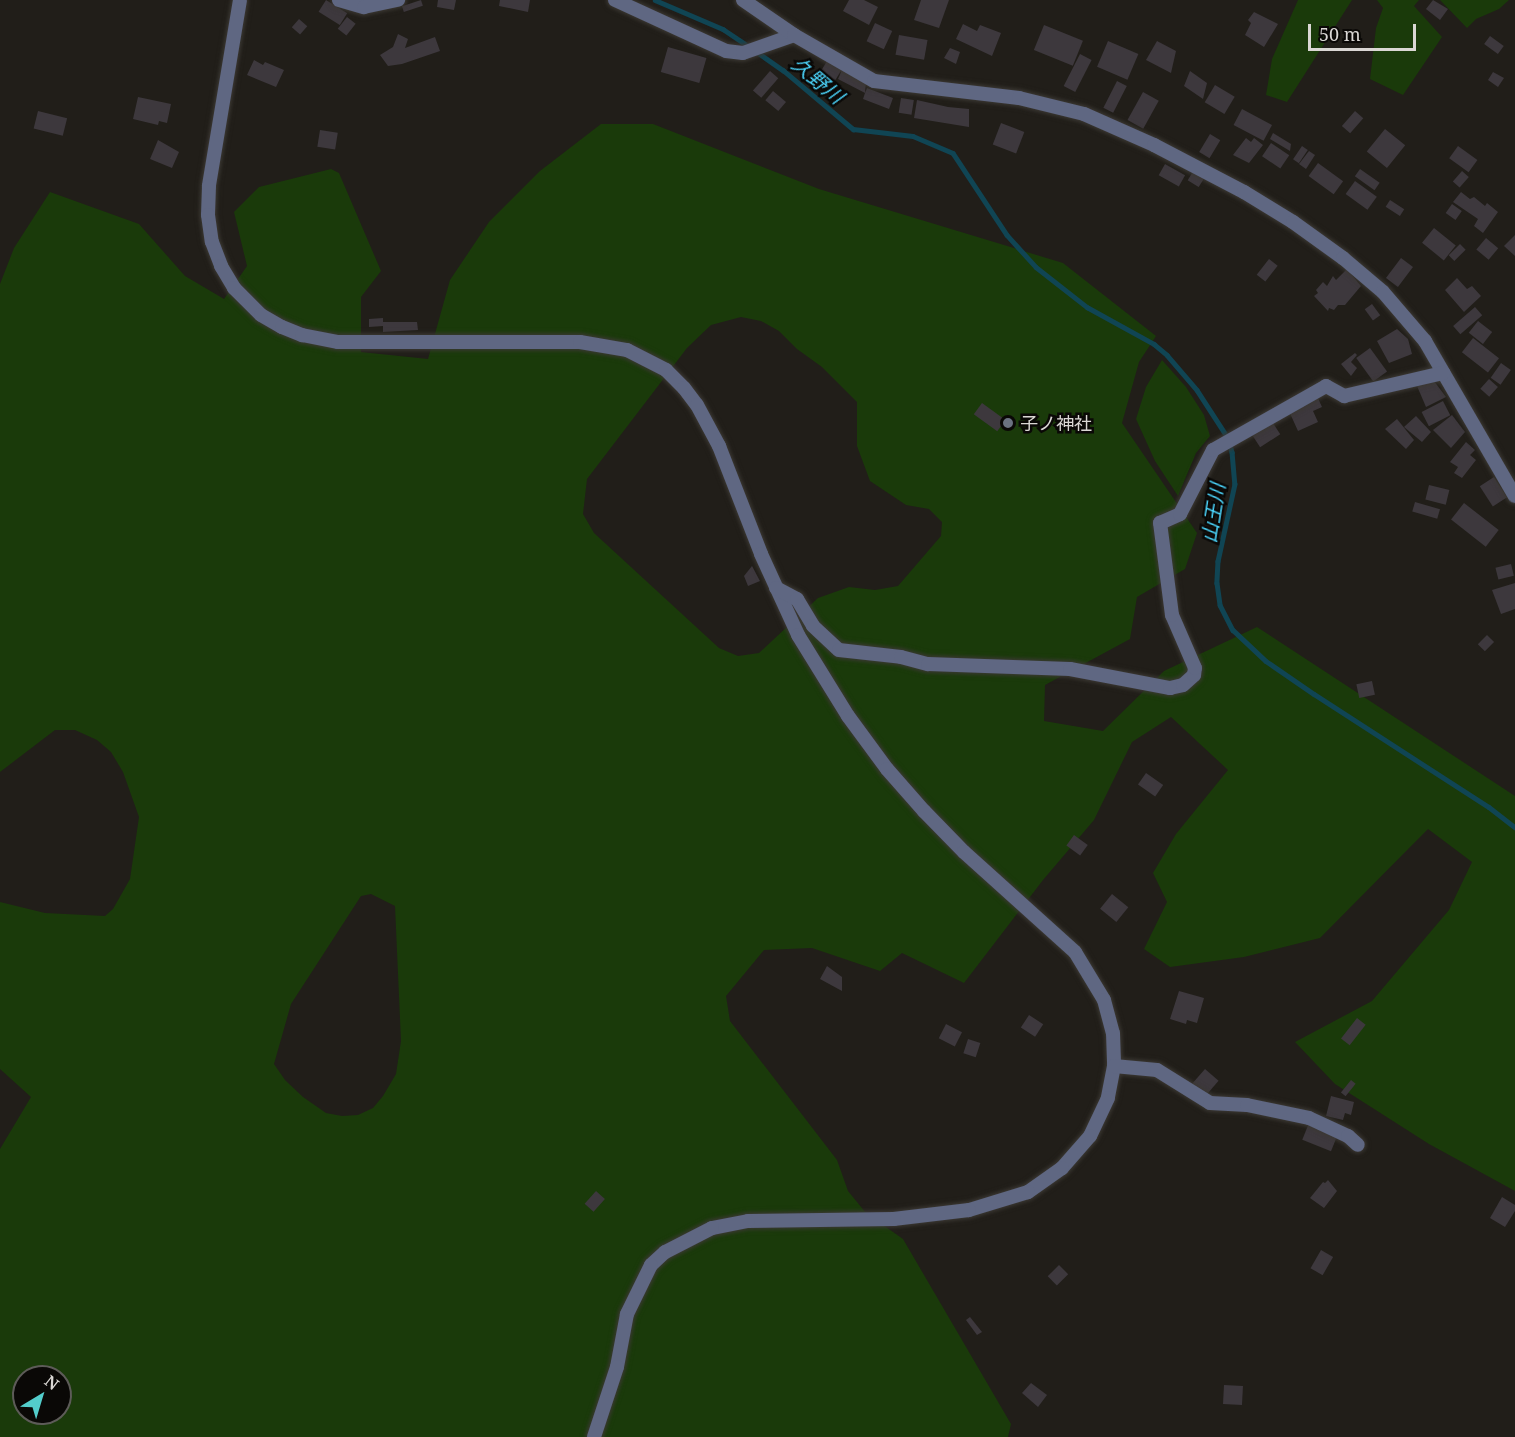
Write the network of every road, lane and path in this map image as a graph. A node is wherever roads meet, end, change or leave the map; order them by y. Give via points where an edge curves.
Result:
1 (240, 0) edge
2 (339, 0) edge
3 (398, 0) edge
4 (615, 0) edge
5 (743, 0) edge
6 (794, 35) junction
7 (1443, 373) junction
8 (1515, 496) edge
9 (776, 588) junction
10 (1114, 1066) junction
11 (1358, 1145) dead end
12 (594, 1437) edge

1 - 9 street via 209,186 208,215 221,266 247,302 282,327 338,342 580,342 627,350 648,359 666,370 697,405 719,446
2 - 3 street via 363,7
4 - 6 street via 726,51 743,52
5 - 6 street
6 - 7 street via 874,81 1019,98 1084,114 1204,171 1293,222 1343,258 1383,292 1425,341
7 - 8 street
7 - 9 street via 1344,396 1326,386 1213,450 1180,514 1160,523 1172,615 1195,668 1194,675 1183,685 1170,688 1070,669 928,664 838,650 813,626 797,599
9 - 10 street via 816,665 887,769 964,852 1075,951 1104,1000 1113,1033
10 - 11 street via 1157,1070 1210,1103 1247,1105 1309,1119 1348,1136
10 - 12 street via 1108,1098 1090,1136 1062,1168 1028,1191 969,1210 894,1219 748,1221 712,1228 665,1252 651,1265 627,1314 616,1367

